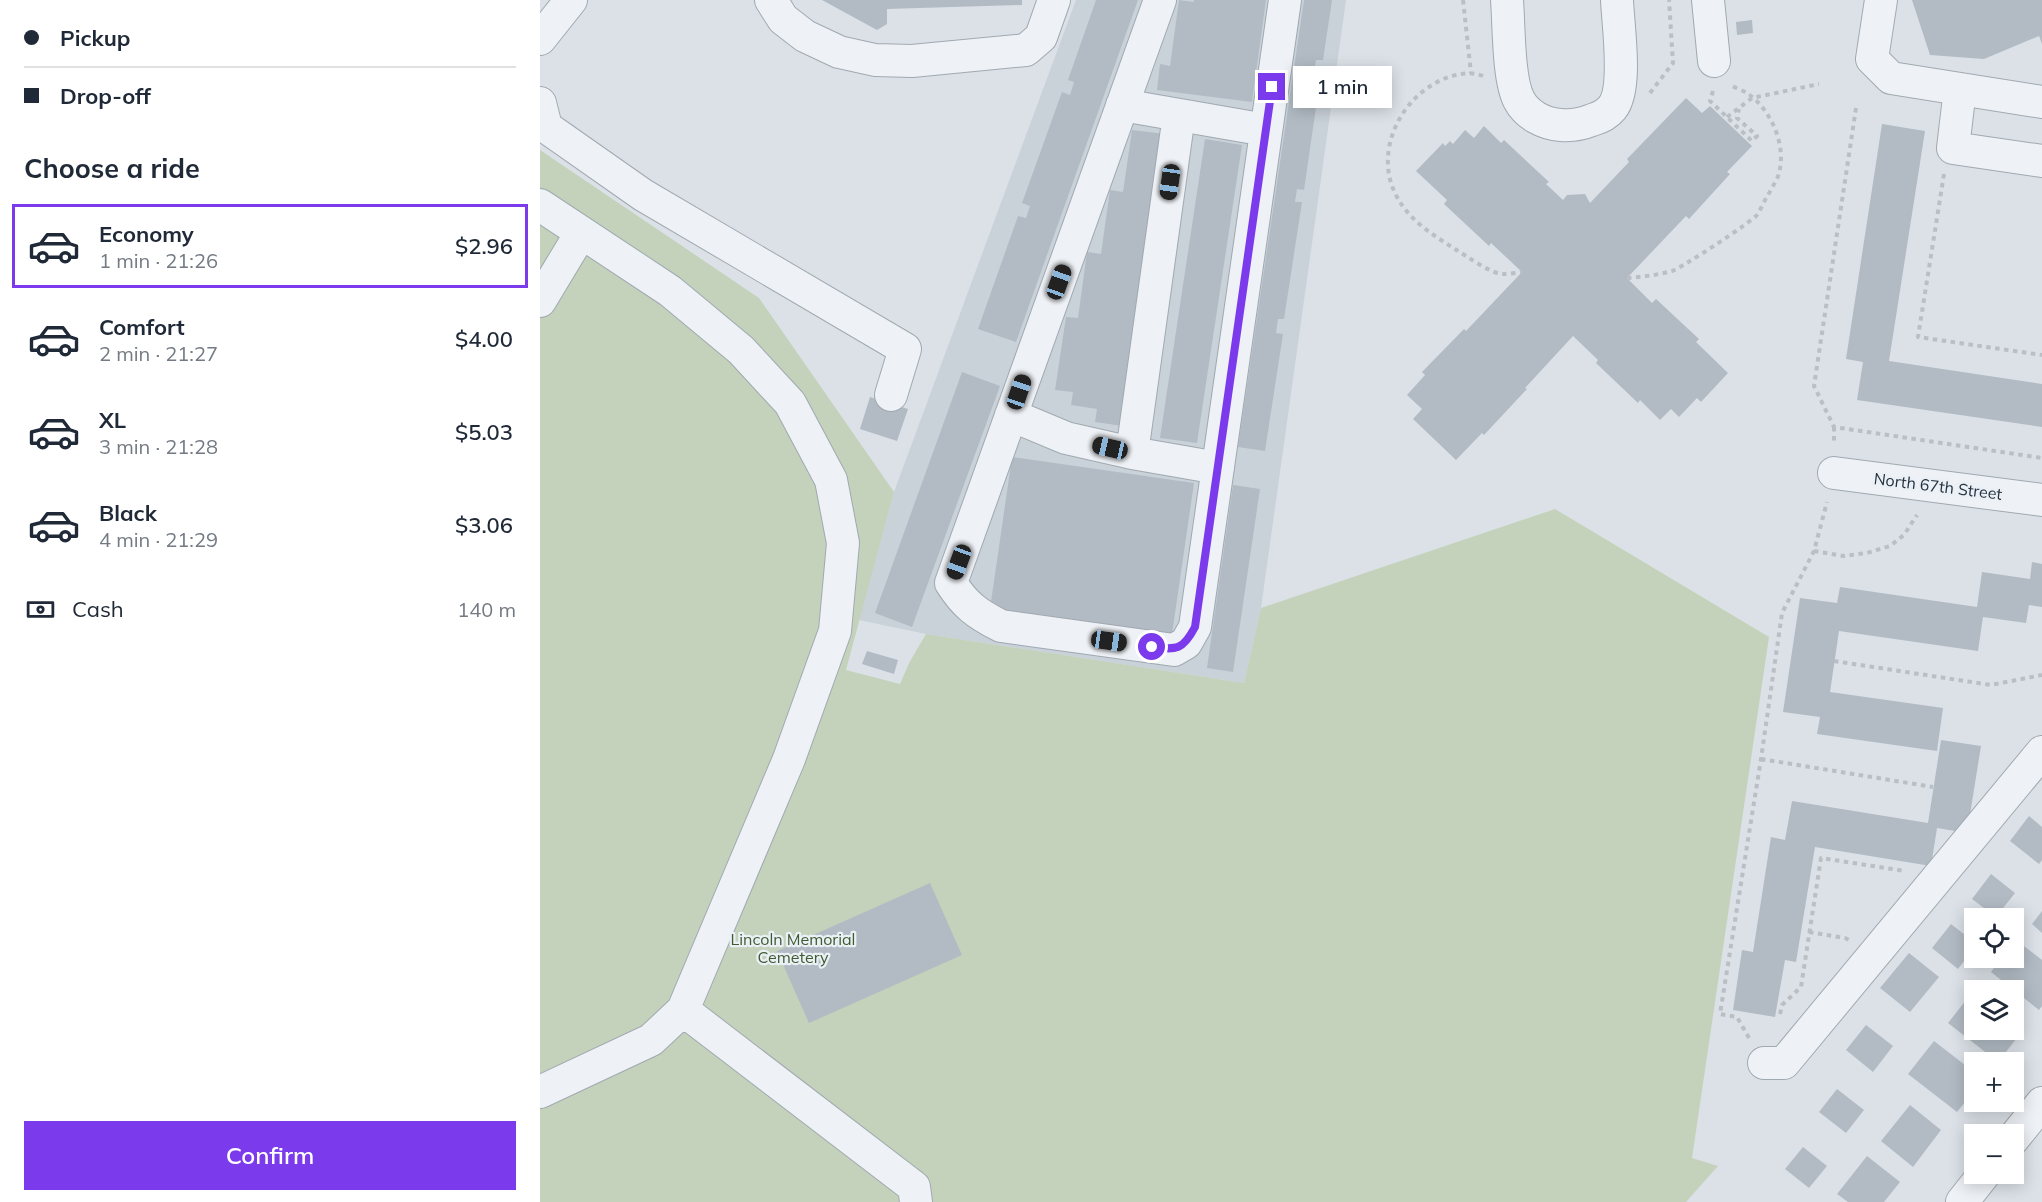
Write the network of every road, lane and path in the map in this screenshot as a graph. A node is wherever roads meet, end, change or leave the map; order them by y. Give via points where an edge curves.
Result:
1 (571, 0) edge
2 (771, 0) edge
3 (1054, 0) edge
4 (1160, 0) edge
5 (1285, 0) edge
6 (1463, 0) edge
7 (1507, 0) edge
8 (1617, 0) edge
9 (1669, 0) edge
10 (1708, 0) edge
11 (1881, 0) edge
12 (540, 39) edge
13 (1471, 73) junction
14 (1487, 77) dead end
15 (1718, 78) junction
16 (1819, 84) dead end
17 (1960, 88) junction
18 (1649, 95) dead end
19 (1752, 98) junction
20 (2042, 102) edge
21 (540, 103) edge
22 (1122, 105) junction
23 (1856, 108) dead end
24 (1739, 109) junction
25 (1179, 115) junction
26 (1727, 117) junction
27 (1266, 130) junction
28 (2042, 161) edge
29 (1941, 187) dead end
30 (540, 205) edge
31 (581, 233) junction
32 (1522, 272) dead end
33 (1627, 278) dead end
34 (540, 301) edge
35 (2042, 355) edge
36 (891, 395) dead end
37 (1011, 414) junction
38 (1834, 427) junction
39 (1132, 453) junction
40 (2042, 458) edge
41 (1218, 468) junction
42 (1834, 473) junction
43 (2042, 500) edge
44 (1918, 514) dead end
45 (1814, 551) junction
46 (1834, 661) dead end
47 (2042, 675) edge
48 (2042, 752) edge
49 (1761, 759) junction
50 (1934, 787) dead end
51 (1907, 872) dead end
52 (1809, 932) junction
53 (1845, 938) dead end
54 (683, 1010) junction
55 (1780, 1014) dead end
56 (1764, 1063) joint
57 (540, 1092) edge
58 (2042, 1103) edge
59 (2024, 1125) edge
60 (1976, 1184) edge
61 (916, 1202) edge
62 (1962, 1202) edge

1 - 12 street
2 - 3 street via 783,19 805,36 839,52 875,60 912,61 1026,50 1041,37
4 - 22 street
5 - 27 street
6 - 13 path
7 - 8 street via 1513,86 1532,115 1563,126 1598,118 1611,109 1619,94
9 - 18 path via 1673,63
10 - 15 street
11 - 17 street via 1872,59 1891,78
13 - 14 path
13 - 32 path via 1429,85 1402,113 1392,134 1391,179 1396,196 1408,213 1429,232 1501,275
15 - 19 path
15 - 26 path via 1710,101
16 - 19 path
17 - 20 street
17 - 28 street via 1953,148
19 - 24 path
19 - 33 path via 1770,118 1781,155 1778,177 1757,214 1744,227 1675,270
21 - 36 street via 546,127 643,195 905,349
22 - 25 street
22 - 37 street
23 - 38 path via 1814,386
24 - 26 path
24 - 26 path via 1737,118 1756,136 1752,141
25 - 27 street
25 - 39 street
27 - 41 street
29 - 35 path via 1918,337
30 - 31 street
31 - 34 street
31 - 54 street via 670,291 741,350 790,403 831,480 843,543 835,631 789,759
37 - 39 street via 1066,438
37 - 41 street via 951,583 963,602 1001,626 1174,650 1186,643 1195,627
38 - 40 path
38 - 42 path
39 - 41 street
42 - 43 street, North 67th Street
42 - 45 path
44 - 45 path via 1904,535 1890,546 1844,556
45 - 49 path via 1782,613
46 - 47 path via 1991,685
48 - 56 street via 1784,1063
49 - 50 path
49 - 56 path via 1719,1014 1737,1017
51 - 52 path via 1821,858
52 - 53 path
52 - 55 path via 1801,987 1782,1005
54 - 57 street via 651,1040
54 - 61 street via 914,1187
58 - 59 street
60 - 62 street

